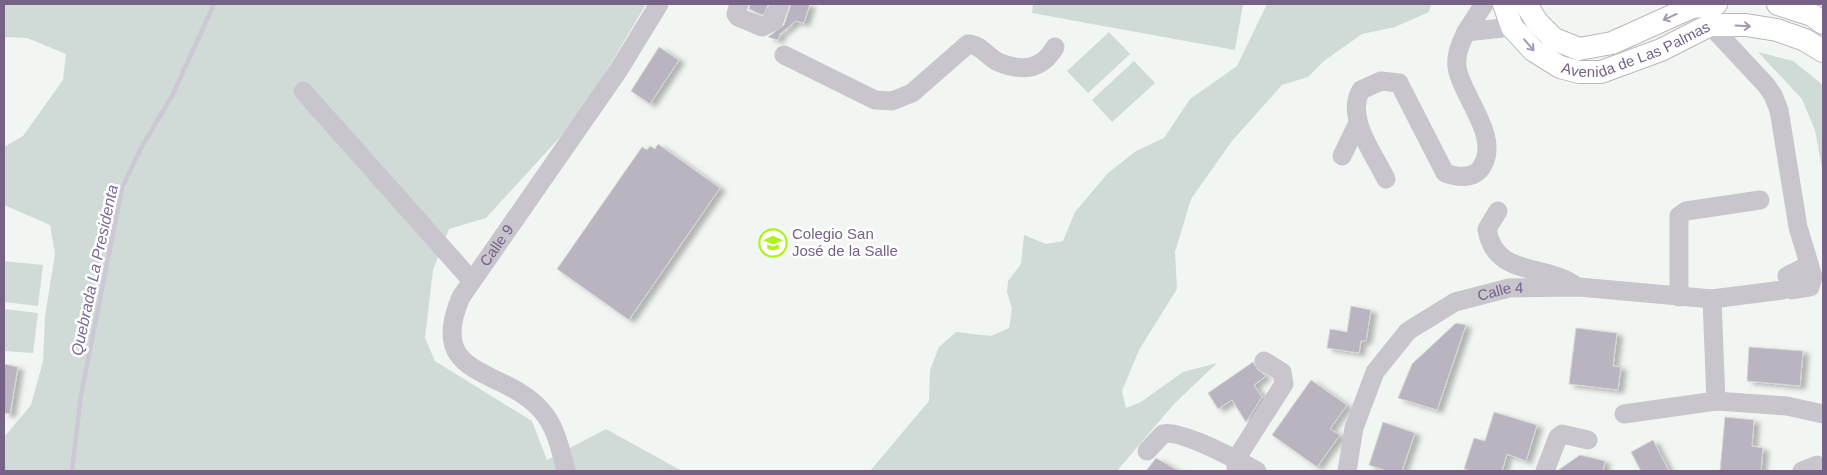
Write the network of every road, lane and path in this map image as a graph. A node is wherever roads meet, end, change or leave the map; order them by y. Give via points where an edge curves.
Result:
1 (659, 4) edge
2 (739, 4) edge
3 (780, 4) edge
4 (1484, 4) edge
5 (1504, 4) edge
6 (1526, 4) edge
7 (1716, 4) edge
8 (1778, 4) edge
9 (1823, 23) edge
10 (1710, 25) junction
11 (1512, 27) junction
12 (1466, 32) junction
13 (1055, 47) dead end
14 (1823, 51) edge
15 (784, 55) dead end
16 (303, 91) dead end
17 (1358, 123) junction
18 (1342, 156) dead end
19 (1386, 179) dead end
20 (1760, 200) dead end
21 (1498, 210) dead end
22 (472, 281) junction
23 (1579, 287) junction
24 (1679, 297) junction
25 (1712, 299) junction
26 (1264, 361) dead end
27 (1716, 401) junction
28 (1624, 414) dead end
29 (1823, 414) edge
30 (1588, 440) dead end
31 (1147, 451) dead end
32 (1236, 465) edge
33 (566, 471) edge
34 (1257, 471) edge
35 (1347, 471) edge
36 (1545, 471) edge

1 - 22 street, Calle 9 via 618,71
2 - 3 street via 738,17 762,27 774,21
4 - 12 street
5 - 11 main road, Avenida de Las Palmas
7 -> 6 main road, Avenida de Las Palmas via 1692,7 1612,43 1580,49 1554,39 1537,22
8 - 9 main road via 1812,15
11 -> 10 main road, Avenida de Las Palmas via 1533,50 1560,67 1579,72 1601,72 1661,50
10 -> 14 main road, Avenida de Las Palmas via 1746,25 1777,30 1805,40
10 - 25 street, Calle 4 via 1773,95 1779,110 1798,227 1809,265 1785,284
11 - 12 street
12 - 17 street via 1458,49 1458,73 1489,144 1485,162 1478,171 1465,177 1446,173 1399,83 1381,81 1361,90 1355,106
13 - 15 street via 1040,65 1024,68 998,62 976,45 968,44 912,93 892,101 875,100
16 - 22 street
17 - 18 street
17 - 19 street
20 - 24 street via 1686,211 1679,216
21 - 23 street via 1487,229 1489,242 1498,254 1514,266 1563,278
22 - 33 street, Calle 9 via 460,296 452,323 455,351 464,362 528,398 542,411 559,442
23 - 24 street, Calle 4
23 - 35 street, Calle 4 via 1508,288 1454,302 1408,331 1375,372 1354,428
24 - 25 street, Calle 4
25 - 27 street
26 - 32 street via 1282,372 1284,384
27 - 28 street
27 - 29 street via 1787,406
30 - 36 street via 1562,434
31 - 32 street via 1163,434 1177,433
32 - 34 street

